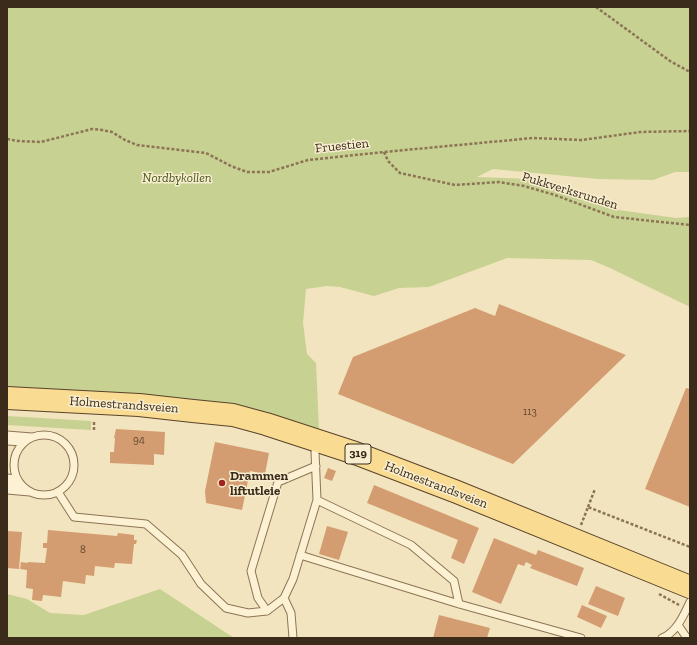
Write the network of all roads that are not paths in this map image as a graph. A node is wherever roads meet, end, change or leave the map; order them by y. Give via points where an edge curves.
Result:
1 (7, 398) edge
2 (7, 435) edge
3 (32, 437) junction
4 (318, 441) junction
5 (7, 442) edge
6 (23, 442) junction
7 (316, 466) junction
8 (7, 478) edge
9 (16, 479) junction
10 (7, 484) edge
11 (21, 485) junction
12 (7, 490) edge
13 (30, 492) junction
14 (58, 492) junction
15 (317, 500) junction
16 (300, 555) junction
17 (690, 587) edge
18 (284, 598) junction
19 (459, 604) junction
20 (689, 606) edge
21 (268, 610) junction
22 (678, 625) junction
23 (293, 638) edge
24 (581, 638) edge
25 (662, 638) edge
26 (687, 638) edge

1 - 4 main road, Holmestrandsveien / 319 via 139,405 233,415
2 - 3 lane
3 - 6 lane
3 - 14 lane via 52,435 62,440 74,457 71,478
4 - 7 lane via 315,452
4 - 17 main road, Holmestrandsveien / 319 via 450,490
5 - 6 lane
6 - 9 lane via 16,451 14,460
7 - 15 lane
7 - 21 lane via 278,482 251,571 258,598
8 - 9 lane
9 - 11 lane
10 - 11 lane
11 - 13 lane
12 - 13 lane
13 - 14 lane via 49,495
14 - 21 lane via 74,517 146,524 182,555 201,584 226,608 248,613
15 - 16 lane
15 - 19 lane via 411,545 454,581
16 - 18 lane
16 - 19 lane
18 - 21 lane
18 - 23 lane via 291,613
19 - 24 lane
20 - 22 lane
22 - 25 lane via 668,636
22 - 26 lane

